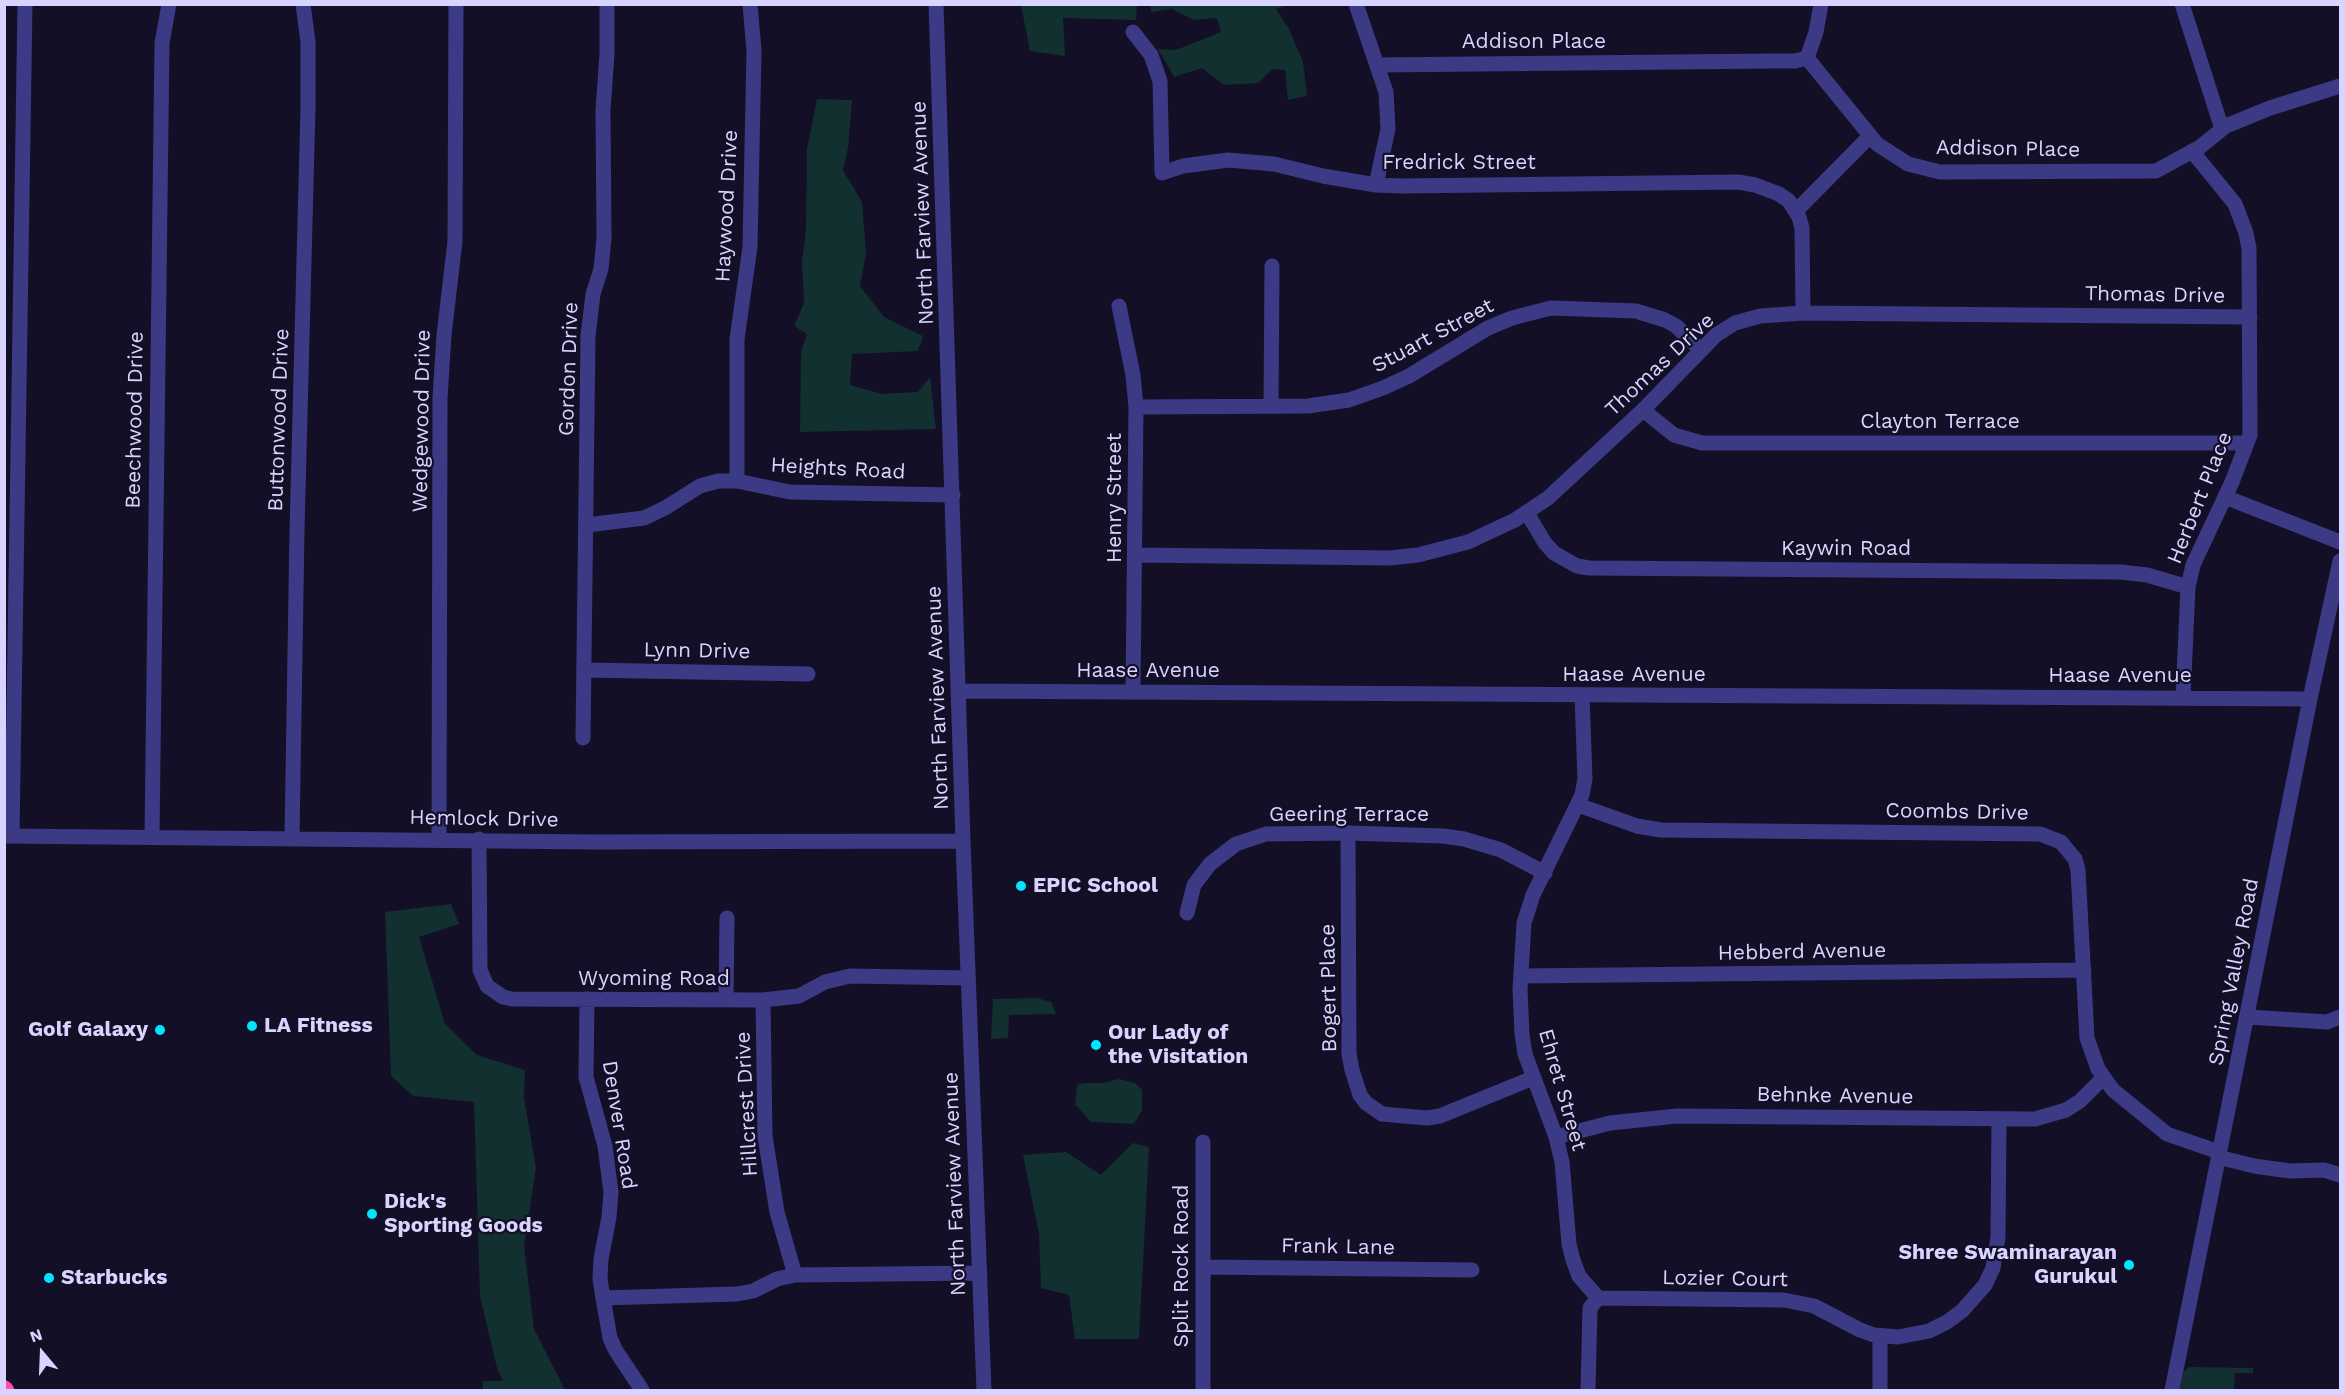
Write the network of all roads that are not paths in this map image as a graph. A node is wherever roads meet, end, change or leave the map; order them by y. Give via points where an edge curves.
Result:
1 (25, 4) edge
2 (169, 4) edge
3 (303, 4) edge
4 (456, 4) edge
5 (607, 4) edge
6 (750, 4) edge
7 (936, 4) edge
8 (1356, 4) edge
9 (1821, 4) edge
10 (2182, 4) edge
11 (1133, 32) dead end
12 (1807, 58) junction
13 (1378, 65) junction
14 (2340, 86) edge
15 (2222, 129) junction
16 (1869, 136) junction
17 (2192, 151) junction
18 (1376, 185) junction
19 (1796, 211) junction
20 (1272, 266) dead end
21 (1119, 306) dead end
22 (1803, 313) junction
23 (2250, 317) junction
24 (1701, 350) junction
25 (1271, 406) junction
26 (1136, 407) junction
27 (1643, 410) junction
28 (2247, 443) junction
29 (12, 452) edge
30 (737, 481) junction
31 (953, 495) junction
32 (2225, 497) junction
33 (1527, 513) junction
34 (587, 525) junction
35 (2340, 542) edge
36 (1136, 555) junction
37 (2340, 561) edge
38 (2188, 587) junction
39 (11, 588) edge
40 (585, 670) junction
41 (808, 674) dead end
42 (958, 691) junction
43 (1133, 692) junction
44 (1582, 695) junction
45 (2183, 698) junction
46 (2310, 699) junction
47 (10, 713) edge
48 (583, 738) dead end
49 (1578, 805) junction
50 (1348, 833) junction
51 (8, 836) edge
52 (152, 837) junction
53 (292, 838) junction
54 (439, 839) junction
55 (478, 839) junction
56 (963, 841) junction
57 (1545, 873) junction
58 (1187, 913) dead end
59 (727, 918) dead end
60 (2084, 970) junction
61 (1521, 976) junction
62 (968, 978) junction
63 (587, 999) junction
64 (726, 1000) junction
65 (763, 1000) junction
66 (2248, 1017) junction
67 (2340, 1017) edge
68 (1533, 1078) junction
69 (2103, 1078) junction
70 (1999, 1119) junction
71 (1556, 1137) junction
72 (1203, 1142) dead end
73 (2219, 1155) junction
74 (2340, 1174) edge
75 (1204, 1267) junction
76 (1472, 1270) dead end
77 (980, 1274) junction
78 (795, 1275) junction
79 (603, 1298) junction
80 (1598, 1299) junction
81 (1880, 1336) junction
82 (642, 1390) edge
83 (984, 1390) edge
84 (1203, 1390) edge
85 (1588, 1390) edge
86 (1880, 1390) edge
87 (2172, 1390) edge

1 - 29 street
2 - 52 street, Beechwood Drive via 162,43
3 - 53 street, Buttonwood Drive via 308,42 308,108
4 - 54 street, Wedgewood Drive via 455,241 440,398
5 - 34 street, Gordon Drive via 604,238 588,336
6 - 30 street, Haywood Drive via 754,51 750,247 737,339
7 - 31 street, North Farview Avenue
8 - 13 street
9 - 12 street
10 - 15 street
11 - 18 street, Fredrick Street via 1151,55 1160,81 1162,173 1208,162 1253,160
12 - 13 street, Addison Place
12 - 16 street, Addison Place
13 - 18 street via 1389,110
14 - 15 street, Addison Place via 2270,108
15 - 17 street, Addison Place
16 - 17 street, Addison Place via 1908,164 1940,172 2156,171
16 - 19 street
17 - 23 street, Herbert Place via 2235,204 2242,219 2249,248
18 - 19 street, Fredrick Street via 1738,182 1779,194
19 - 22 street via 1802,228
20 - 25 street
21 - 26 street, Henry Street
22 - 23 street, Thomas Drive
22 - 24 street, Thomas Drive via 1760,316 1736,323
23 - 28 street, Herbert Place
24 - 25 street, Stuart Street via 1676,326 1636,310 1551,308 1488,328 1410,376 1358,397 1308,406
24 - 27 street, Thomas Drive
25 - 26 street, Stuart Street
26 - 36 street, Henry Street
27 - 28 street, Clayton Terrace via 1674,435 1702,443
27 - 33 street, Thomas Drive via 1563,486
28 - 32 street, Herbert Place
29 - 39 street
30 - 31 street, Heights Road via 790,492
30 - 34 street, Heights Road via 700,486 644,518
31 - 42 street, North Farview Avenue
32 - 35 street
32 - 38 street, Herbert Place via 2193,565
33 - 36 street, Thomas Drive via 1468,542 1409,556
33 - 38 street, Kaywin Road via 1554,553 1589,568 2121,572
34 - 40 street, Gordon Drive
36 - 43 street, Henry Street
37 - 46 street, Spring Valley Road
38 - 45 street, Herbert Place
39 - 47 street
40 - 41 street, Lynn Drive
40 - 48 street, Gordon Drive
42 - 43 street, Haase Avenue
42 - 56 street, North Farview Avenue
43 - 44 street, Haase Avenue
44 - 45 street, Haase Avenue
44 - 49 street, Ehret Street via 1585,779
45 - 46 street, Haase Avenue
46 - 66 street, Spring Valley Road
47 - 51 street
49 - 57 street, Ehret Street
49 - 60 street, Coombs Drive via 1637,826 1661,830 2051,837 2069,850 2078,870
50 - 57 street, Geering Terrace via 1464,839 1501,850
50 - 58 street, Geering Terrace via 1281,832 1236,844 1200,875
50 - 68 street, Bogert Place via 1349,1054 1366,1103 1382,1114 1427,1118
51 - 52 street, Hemlock Drive
52 - 53 street, Hemlock Drive
53 - 54 street, Hemlock Drive
54 - 55 street, Hemlock Drive
55 - 56 street, Hemlock Drive
55 - 63 street, Wyoming Road via 480,970 487,986 512,999
56 - 62 street, North Farview Avenue
57 - 61 street, Ehret Street via 1524,923
59 - 64 street
60 - 61 street, Hebberd Avenue
60 - 69 street, Coombs Drive via 2087,1038
61 - 68 street, Ehret Street via 1522,1034
62 - 65 street, Wyoming Road via 850,976 825,982 799,996
62 - 77 street, North Farview Avenue
63 - 64 street, Wyoming Road
63 - 79 street, Denver Road via 586,1077 605,1146 611,1192 601,1259
64 - 65 street, Wyoming Road
65 - 78 street, Hillcrest Drive via 765,1136 777,1212
66 - 67 street via 2327,1022
66 - 73 street, Spring Valley Road
68 - 71 street, Ehret Street
69 - 70 street, Behnke Avenue via 2080,1101 2052,1116
69 - 73 street, Coombs Drive via 2131,1107 2167,1134
70 - 71 street, Behnke Avenue via 1677,1116 1610,1123
70 - 81 street via 1998,1251 1984,1285 1947,1322 1915,1335
71 - 80 street, Ehret Street via 1573,1260 1579,1276
72 - 75 street, Split Rock Road
73 - 74 street, Coombs Drive via 2254,1166
73 - 87 street, Spring Valley Road
75 - 76 street, Frank Lane
75 - 84 street, Split Rock Road
77 - 78 street
77 - 83 street, North Farview Avenue
78 - 79 street via 737,1294
79 - 82 street, Denver Road via 615,1351
80 - 81 street, Lozier Court via 1784,1300 1814,1306
80 - 85 street via 1590,1308
81 - 86 street

